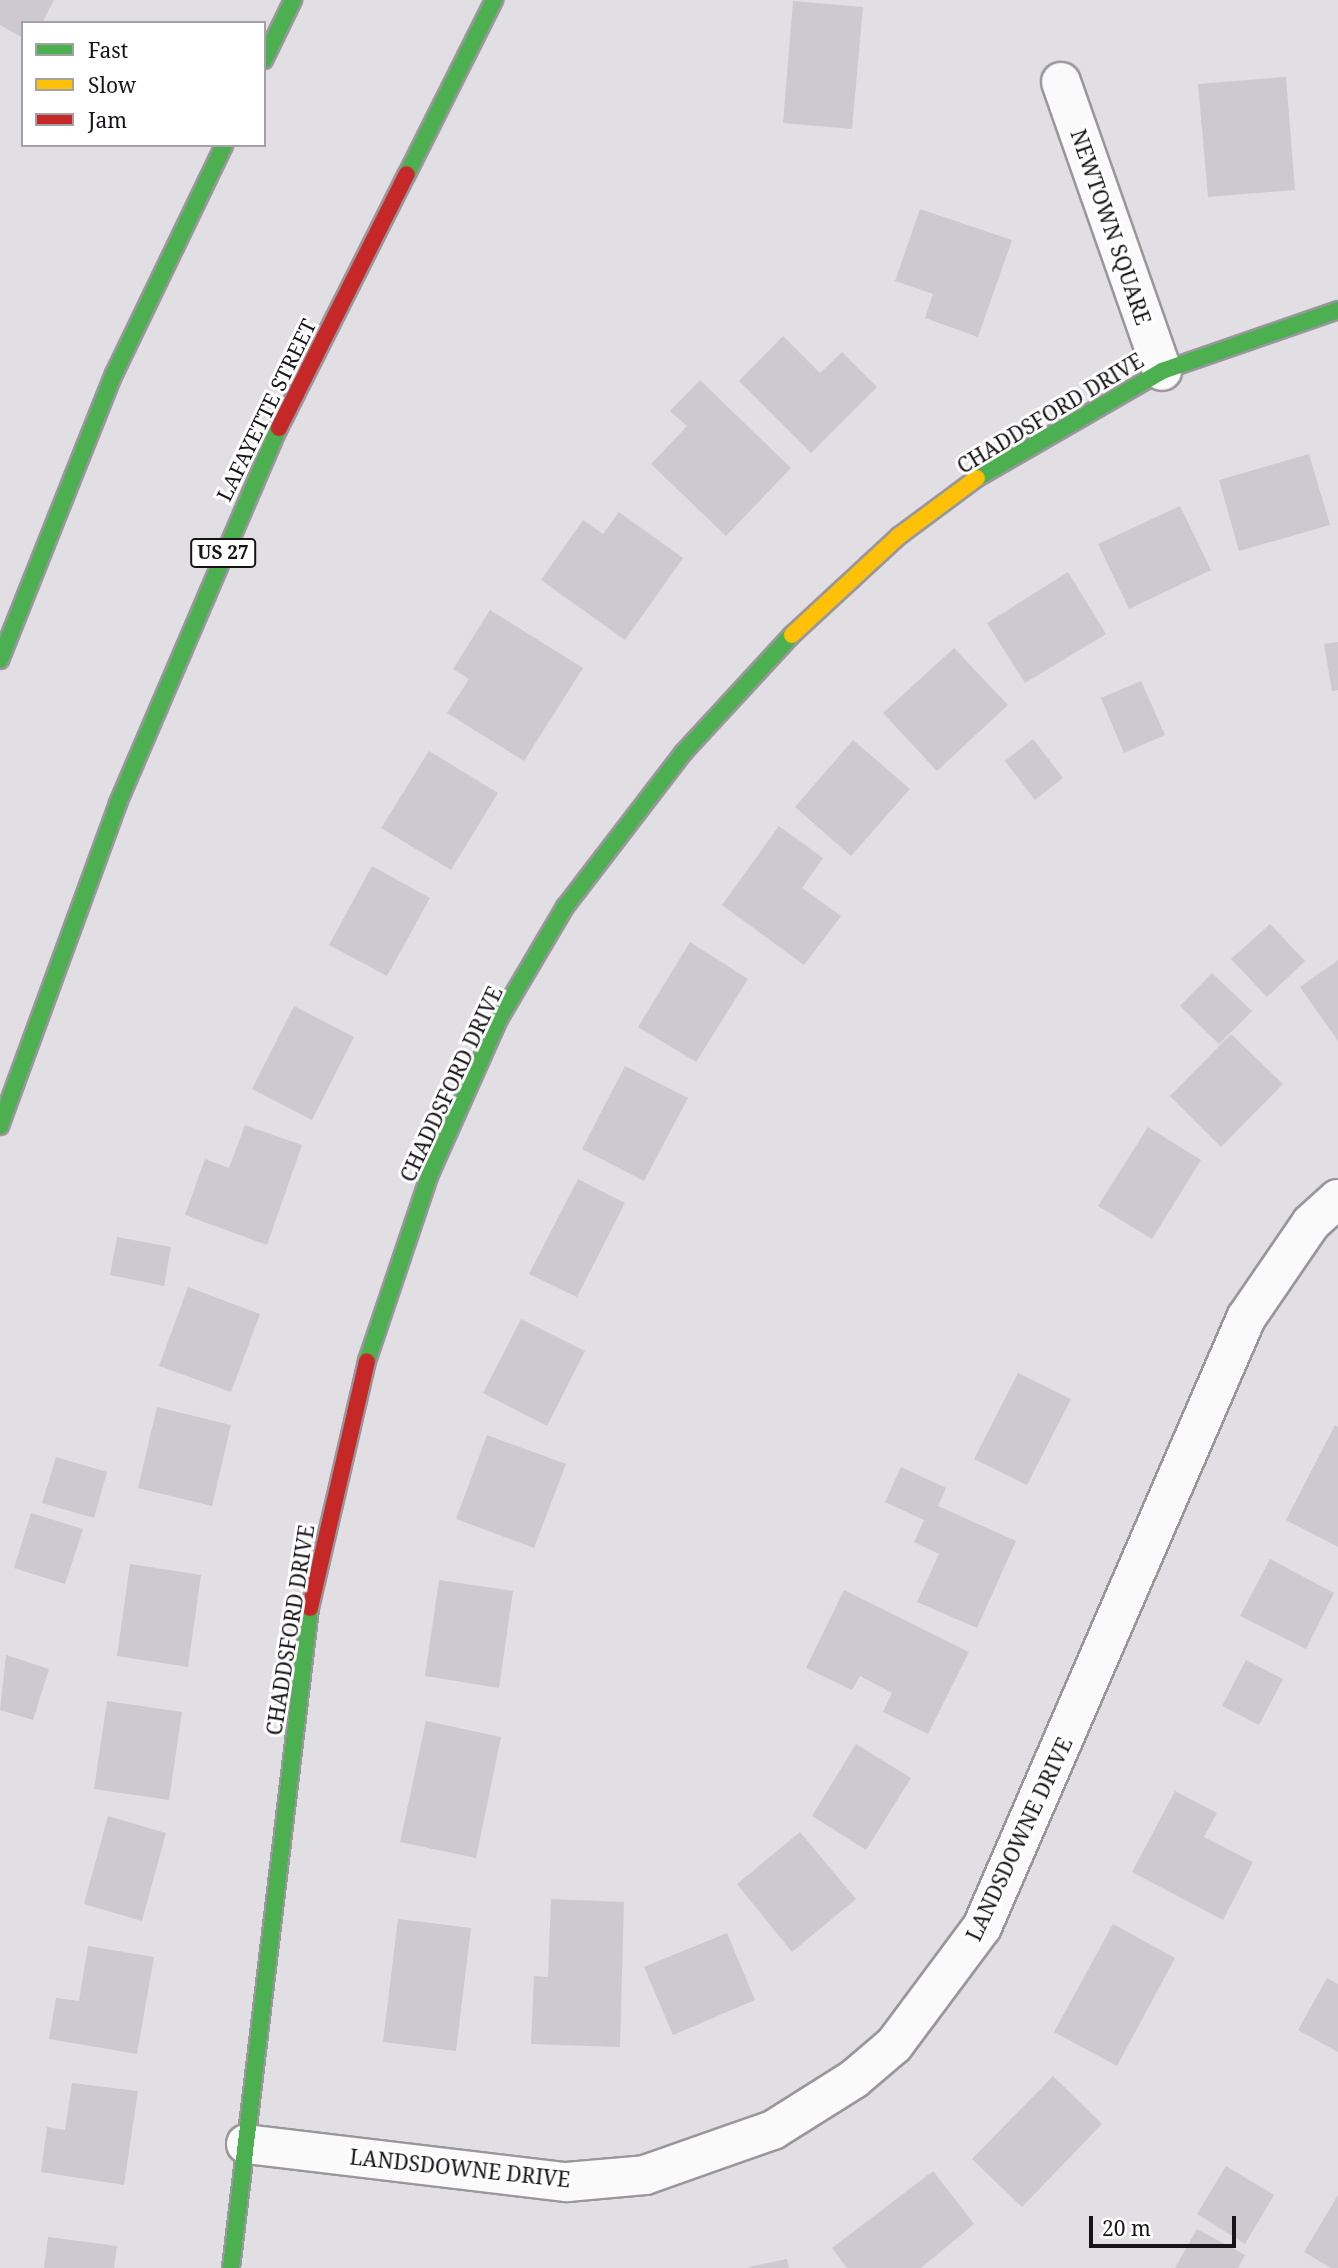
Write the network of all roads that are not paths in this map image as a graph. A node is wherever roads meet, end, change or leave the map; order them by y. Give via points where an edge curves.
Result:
1 (293, 0) edge
2 (494, 0) edge
3 (266, 56) edge
4 (1061, 82) dead end
5 (223, 147) edge
6 (1338, 310) edge
7 (1162, 371) junction
8 (0, 660) edge
9 (0, 1126) edge
10 (1338, 1199) edge
11 (246, 2144) junction
12 (230, 2268) edge

1 - 3 main road
2 - 9 main road, LAFAYETTE STREET / US 27 via 259,468 118,803
4 - 7 street, NEWTOWN SQUARE
5 - 8 main road via 114,374
6 - 7 main road, CHADDSFORD DRIVE
7 - 11 main road, CHADDSFORD DRIVE via 988,470 823,602 742,685 629,821 565,907 499,1019 430,1174 381,1308 341,1458 312,1595
10 - 11 street, LANDSDOWNE DRIVE via 1311,1223 1246,1318 982,1927 894,2045 854,2079 773,2130 645,2175 566,2182
11 - 12 main road, CHADDSFORD DRIVE

